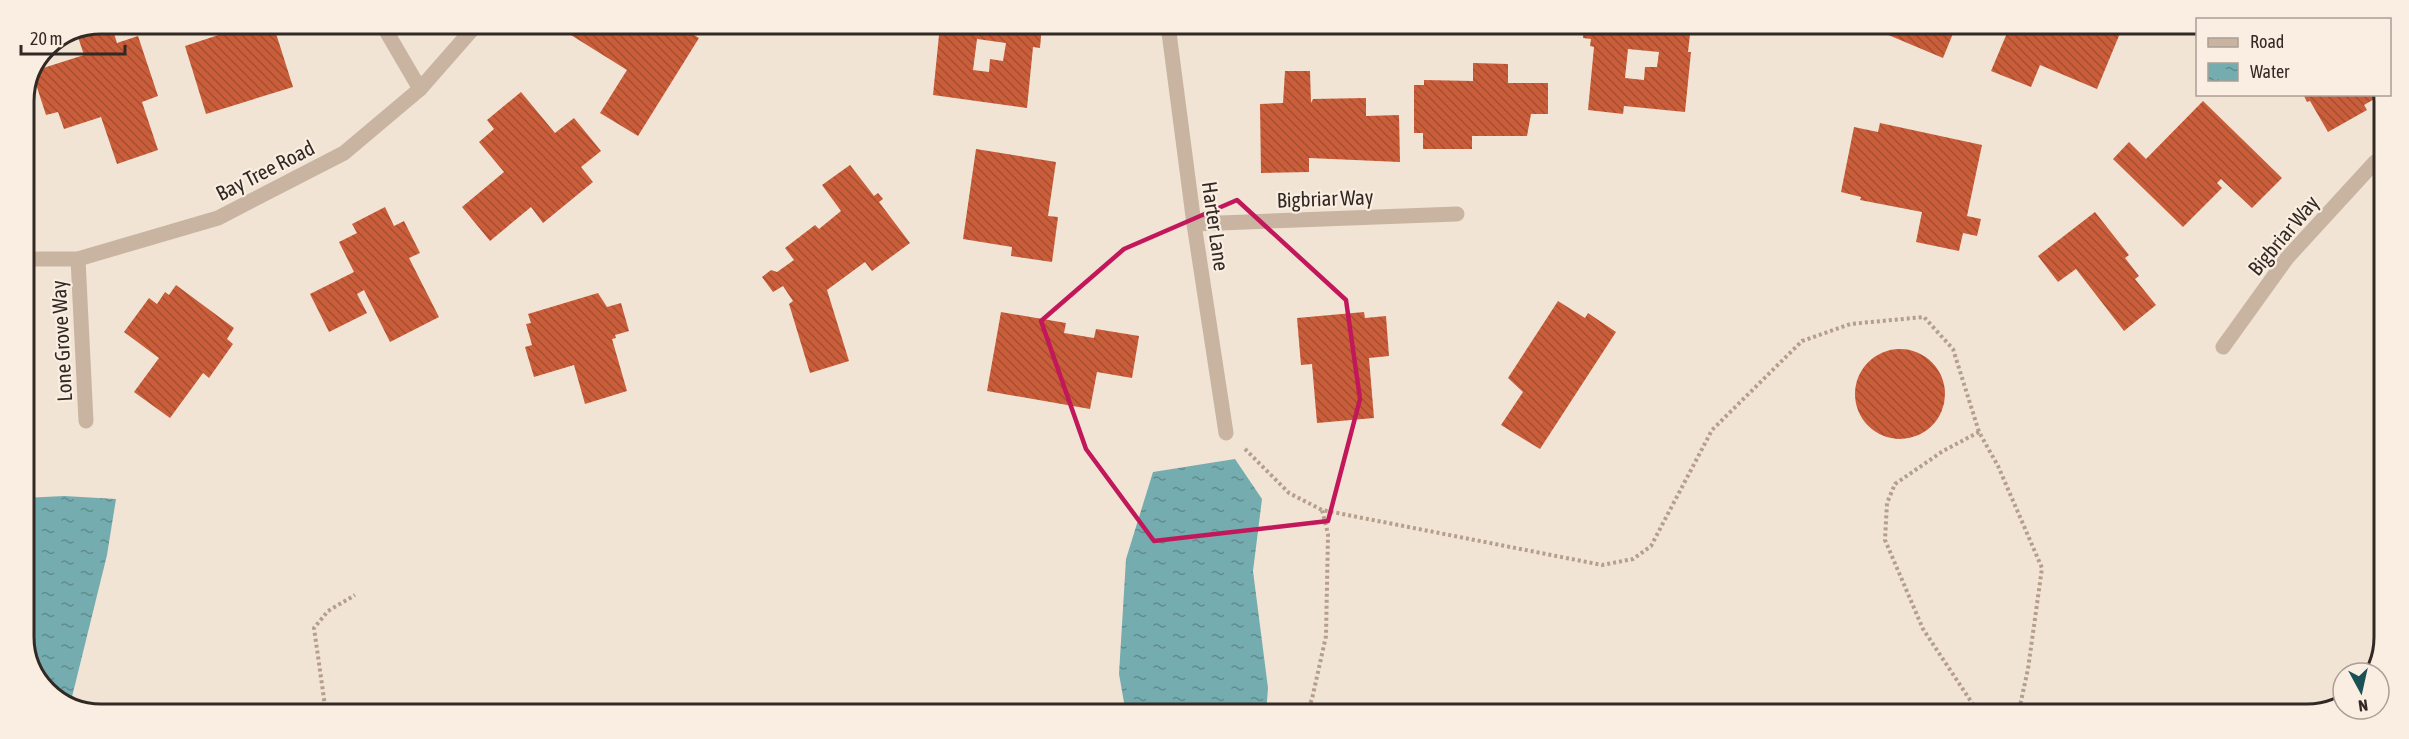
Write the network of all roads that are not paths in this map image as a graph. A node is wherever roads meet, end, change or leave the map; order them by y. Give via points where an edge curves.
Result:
1 (388, 34) edge
2 (468, 34) edge
3 (1169, 34) edge
4 (420, 89) junction
5 (2374, 163) edge
6 (1457, 214) dead end
7 (1194, 224) junction
8 (34, 258) edge
9 (78, 260) junction
10 (2223, 347) dead end
11 (86, 421) dead end
12 (1226, 433) road end

1 - 4 street
2 - 4 street, Bay Tree Road
3 - 7 street, Harter Lane
4 - 9 street, Bay Tree Road via 344,153 218,218
5 - 10 street, Bigbriar Way via 2287,258
6 - 7 street, Bigbriar Way
7 - 12 street, Harter Lane
8 - 9 street, Bay Tree Road
9 - 11 street, Lone Grove Way

